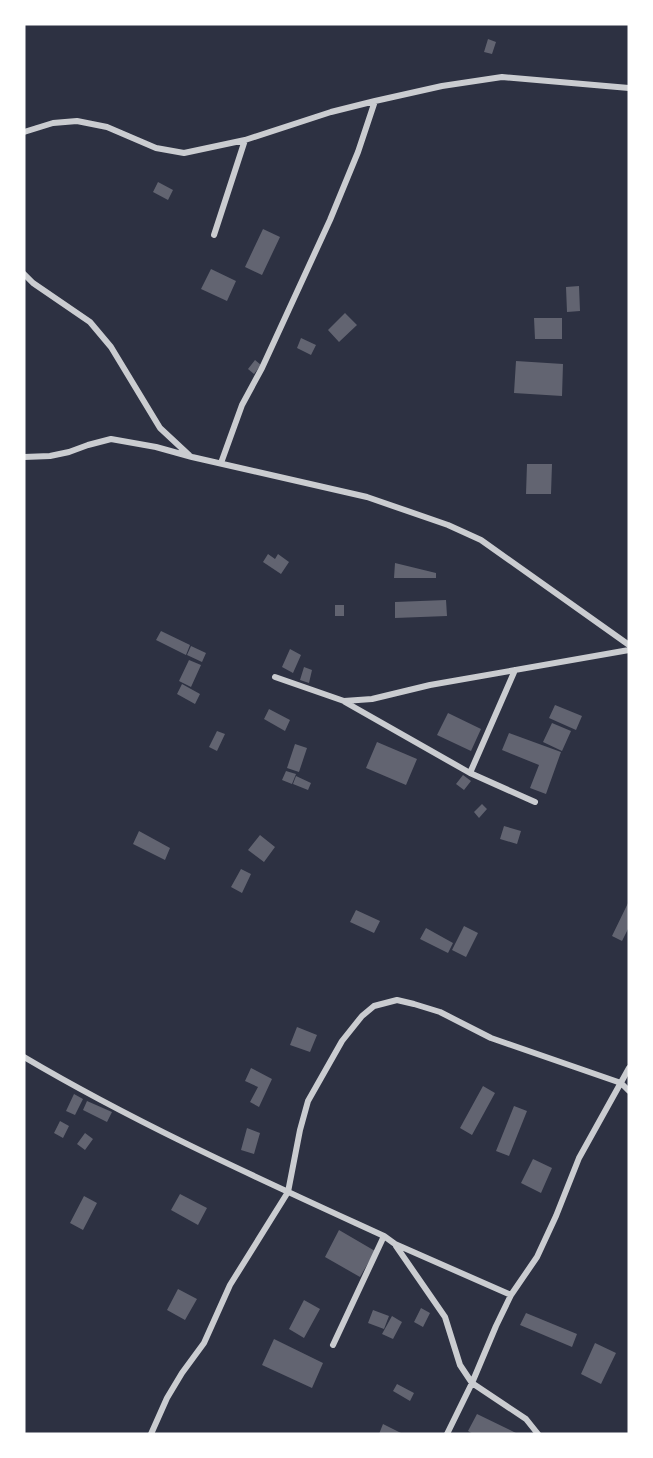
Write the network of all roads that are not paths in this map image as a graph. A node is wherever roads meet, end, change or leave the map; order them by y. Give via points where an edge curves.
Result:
1 (629, 88) edge
2 (375, 101) junction
3 (24, 132) edge
4 (245, 140) junction
5 (214, 235) dead end
6 (24, 274) edge
7 (24, 457) edge
8 (192, 457) junction
9 (221, 463) junction
10 (629, 645) edge
11 (629, 650) edge
12 (515, 670) junction
13 (275, 677) dead end
14 (344, 701) junction
15 (470, 773) junction
16 (536, 802) dead end
17 (24, 1057) edge
18 (629, 1068) edge
19 (621, 1083) junction
20 (629, 1091) edge
21 (288, 1192) junction
22 (384, 1236) junction
23 (395, 1244) junction
24 (511, 1295) junction
25 (333, 1345) dead end
26 (472, 1383) junction
27 (151, 1434) edge
28 (447, 1434) edge
29 (538, 1434) edge

1 - 2 street via 502,77
2 - 4 street
2 - 9 street via 330,220 242,405
3 - 4 street via 77,121 107,127 156,148 184,153
4 - 5 street
6 - 8 street via 90,322 111,347 160,428
7 - 8 street via 69,453 111,439
8 - 9 street
9 - 10 street via 367,497 448,525 481,540
11 - 12 street
12 - 14 street via 372,699
12 - 15 street
13 - 14 street
14 - 15 street
15 - 16 street
17 - 21 street via 163,1133
18 - 19 street
19 - 20 street
19 - 21 street via 491,1038 441,1012 397,1000 386,1002 362,1016 342,1041 308,1101
19 - 24 street via 579,1158 537,1257
21 - 22 street
21 - 27 street via 230,1285 204,1343 167,1398
22 - 23 street
22 - 25 street
23 - 24 street
23 - 26 street via 446,1317 460,1365
24 - 26 street
26 - 28 street
26 - 29 street via 526,1419

